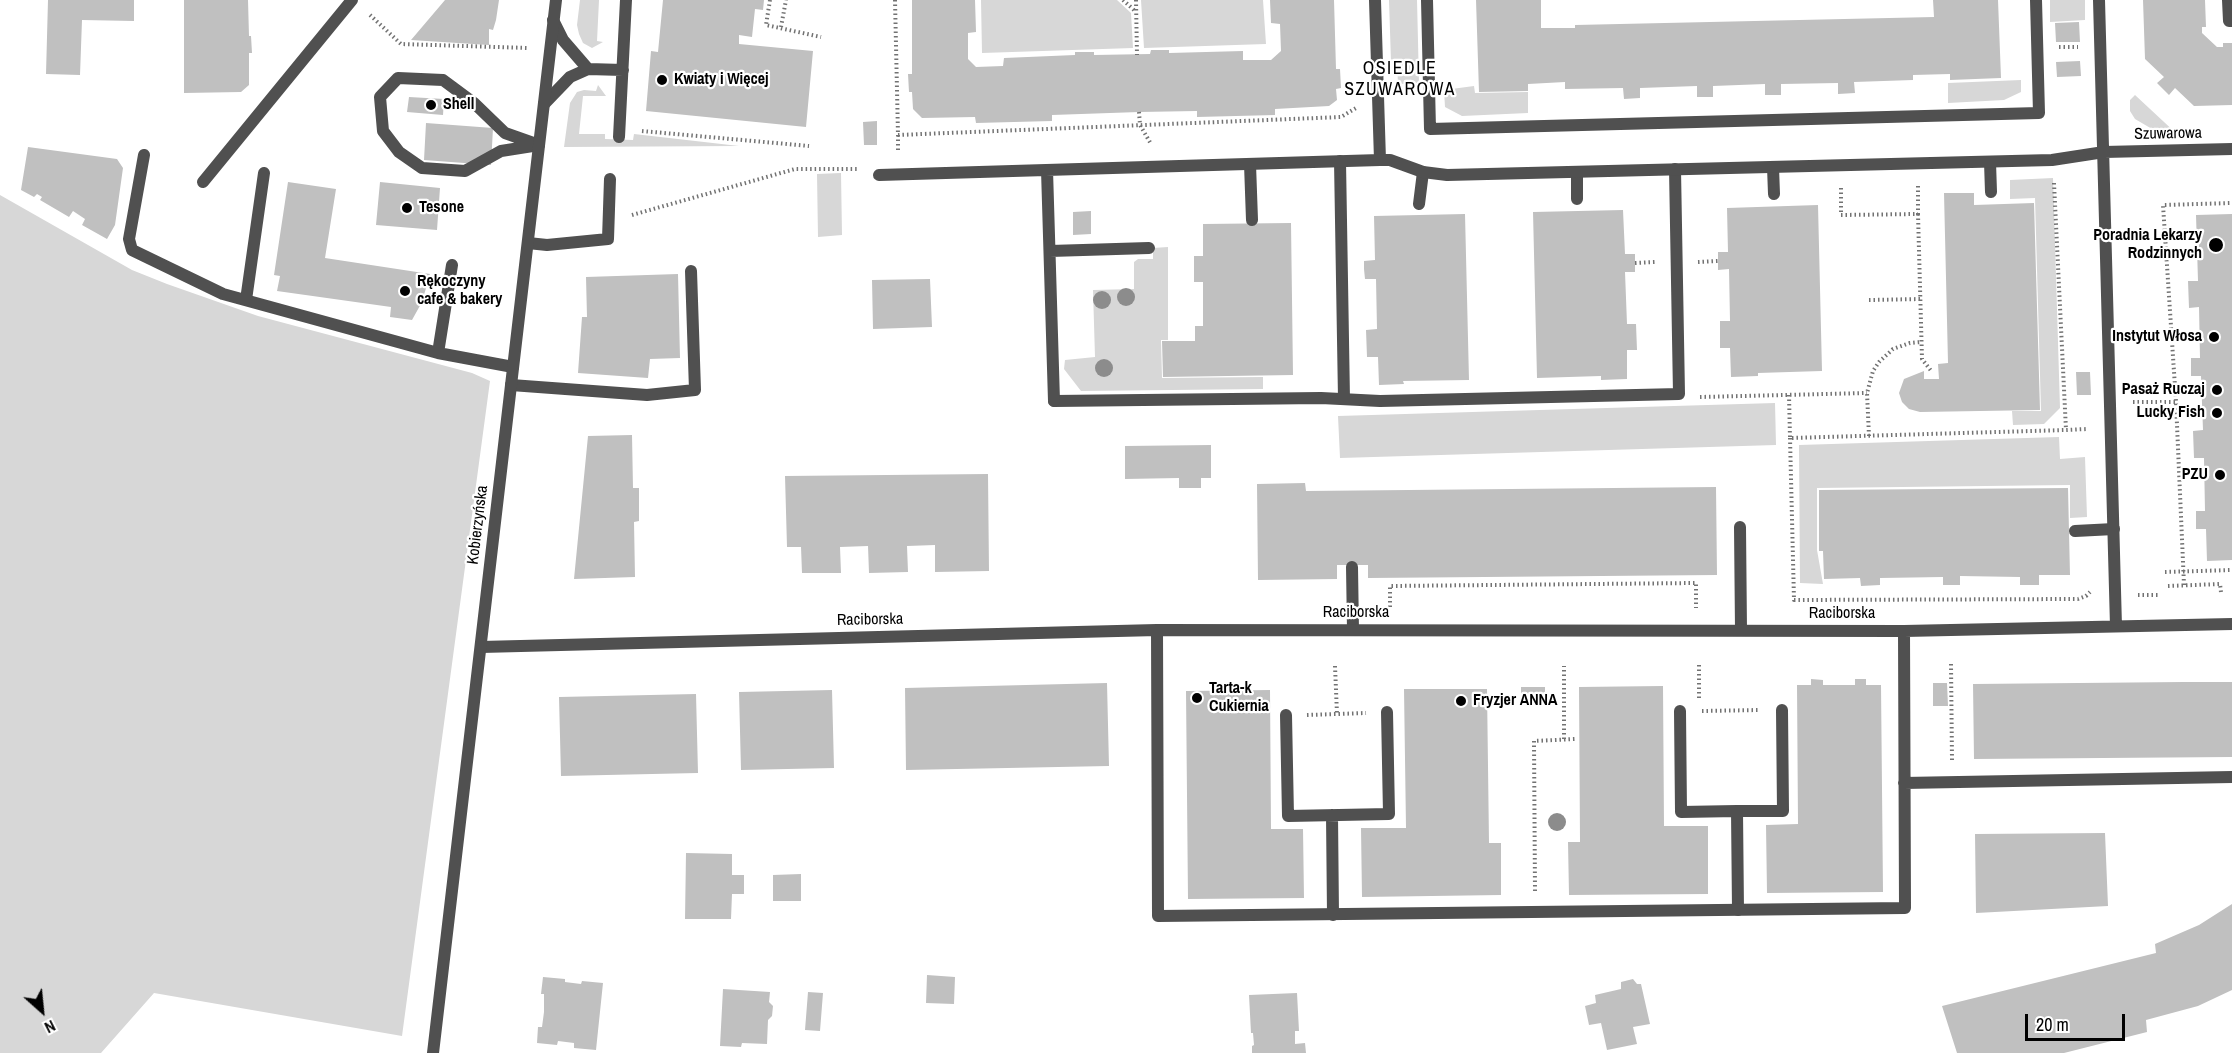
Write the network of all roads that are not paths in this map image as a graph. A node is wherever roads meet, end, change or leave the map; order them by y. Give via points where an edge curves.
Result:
1 (352, 0) edge
2 (556, 0) edge
3 (626, 0) edge
4 (1374, 0) edge
5 (1427, 0) edge
6 (2036, 0) edge
7 (2099, 0) edge
8 (2228, 0) edge
9 (553, 20) junction
10 (2232, 21) edge
11 (588, 69) junction
12 (623, 70) junction
13 (544, 104) junction
14 (619, 137) dead end
15 (539, 145) junction
16 (2232, 149) edge
17 (2104, 152) junction
18 (144, 155) dead end
19 (1380, 160) junction
20 (1340, 161) junction
21 (1990, 162) junction
22 (1250, 164) junction
23 (1773, 167) junction
24 (1047, 170) junction
25 (1675, 170) junction
26 (1423, 172) junction
27 (1577, 172) junction
28 (264, 173) dead end
29 (879, 175) road end
30 (610, 179) dead end
31 (203, 182) dead end
32 (1991, 192) dead end
33 (1774, 194) dead end
34 (1577, 199) dead end
35 (1419, 204) dead end
36 (1251, 220) dead end
37 (528, 243) junction
38 (1149, 248) dead end
39 (1050, 251) junction
40 (452, 265) dead end
41 (692, 271) dead end
42 (246, 300) junction
43 (438, 353) junction
44 (513, 367) junction
45 (511, 385) junction
46 (1344, 399) junction
47 (1740, 527) dead end
48 (2114, 529) junction
49 (2075, 531) dead end
50 (1352, 567) dead end
51 (2232, 624) edge
52 (2116, 626) junction
53 (1157, 630) junction
54 (1353, 630) junction
55 (1741, 630) junction
56 (1904, 631) junction
57 (481, 646) junction
58 (1782, 710) road end
59 (1680, 711) road end
60 (1387, 712) road end
61 (1286, 715) road end
62 (2232, 777) edge
63 (1904, 783) junction
64 (1737, 811) junction
65 (1332, 815) junction
66 (1738, 910) junction
67 (1333, 915) junction
68 (433, 1053) edge

1 - 31 street
2 - 9 street, Kobierzyńska
3 - 12 street
4 - 19 street
5 - 6 street via 1430,129 2039,113
7 - 17 street
8 - 10 street
9 - 11 street via 563,40
9 - 13 street, Kobierzyńska
11 - 12 street
11 - 13 street via 570,77
12 - 14 street
13 - 15 street, Kobierzyńska
15 - 15 street via 505,133 443,80 399,78 380,97 383,131 399,152 422,168 465,171 501,151
15 - 37 street, Kobierzyńska
16 - 17 street, Szuwarowa
17 - 21 street, Szuwarowa via 2052,160
17 - 48 street
18 - 42 street via 129,239 132,250 223,294
19 - 20 street, Szuwarowa
19 - 26 street, Szuwarowa
20 - 22 street, Szuwarowa
20 - 46 street
21 - 23 street, Szuwarowa
21 - 32 street
22 - 24 street, Szuwarowa
22 - 36 street
23 - 25 street, Szuwarowa
23 - 33 street
24 - 29 street, Szuwarowa
24 - 39 street
25 - 27 street, Szuwarowa
25 - 46 street via 1679,394
26 - 27 street, Szuwarowa
26 - 35 street
27 - 34 street
28 - 42 street
30 - 37 street via 608,239
37 - 44 street, Kobierzyńska
38 - 39 street
39 - 46 street via 1054,401
40 - 43 street
41 - 45 street via 695,390 647,395
42 - 43 street
43 - 44 street
44 - 45 street, Kobierzyńska
45 - 57 street, Kobierzyńska
47 - 55 street
48 - 49 street
48 - 52 street
50 - 54 street
51 - 52 street, Raciborska
52 - 56 street, Raciborska
53 - 54 street, Raciborska
53 - 57 street, Raciborska
53 - 67 street via 1158,916
54 - 55 street, Raciborska
55 - 56 street, Raciborska
56 - 63 street
57 - 68 street, Kobierzyńska
58 - 64 street via 1783,811
59 - 64 street via 1681,812
60 - 65 street via 1389,814
61 - 65 street via 1288,816
62 - 63 street
63 - 66 street via 1905,908
64 - 66 street
65 - 67 street
66 - 67 street

